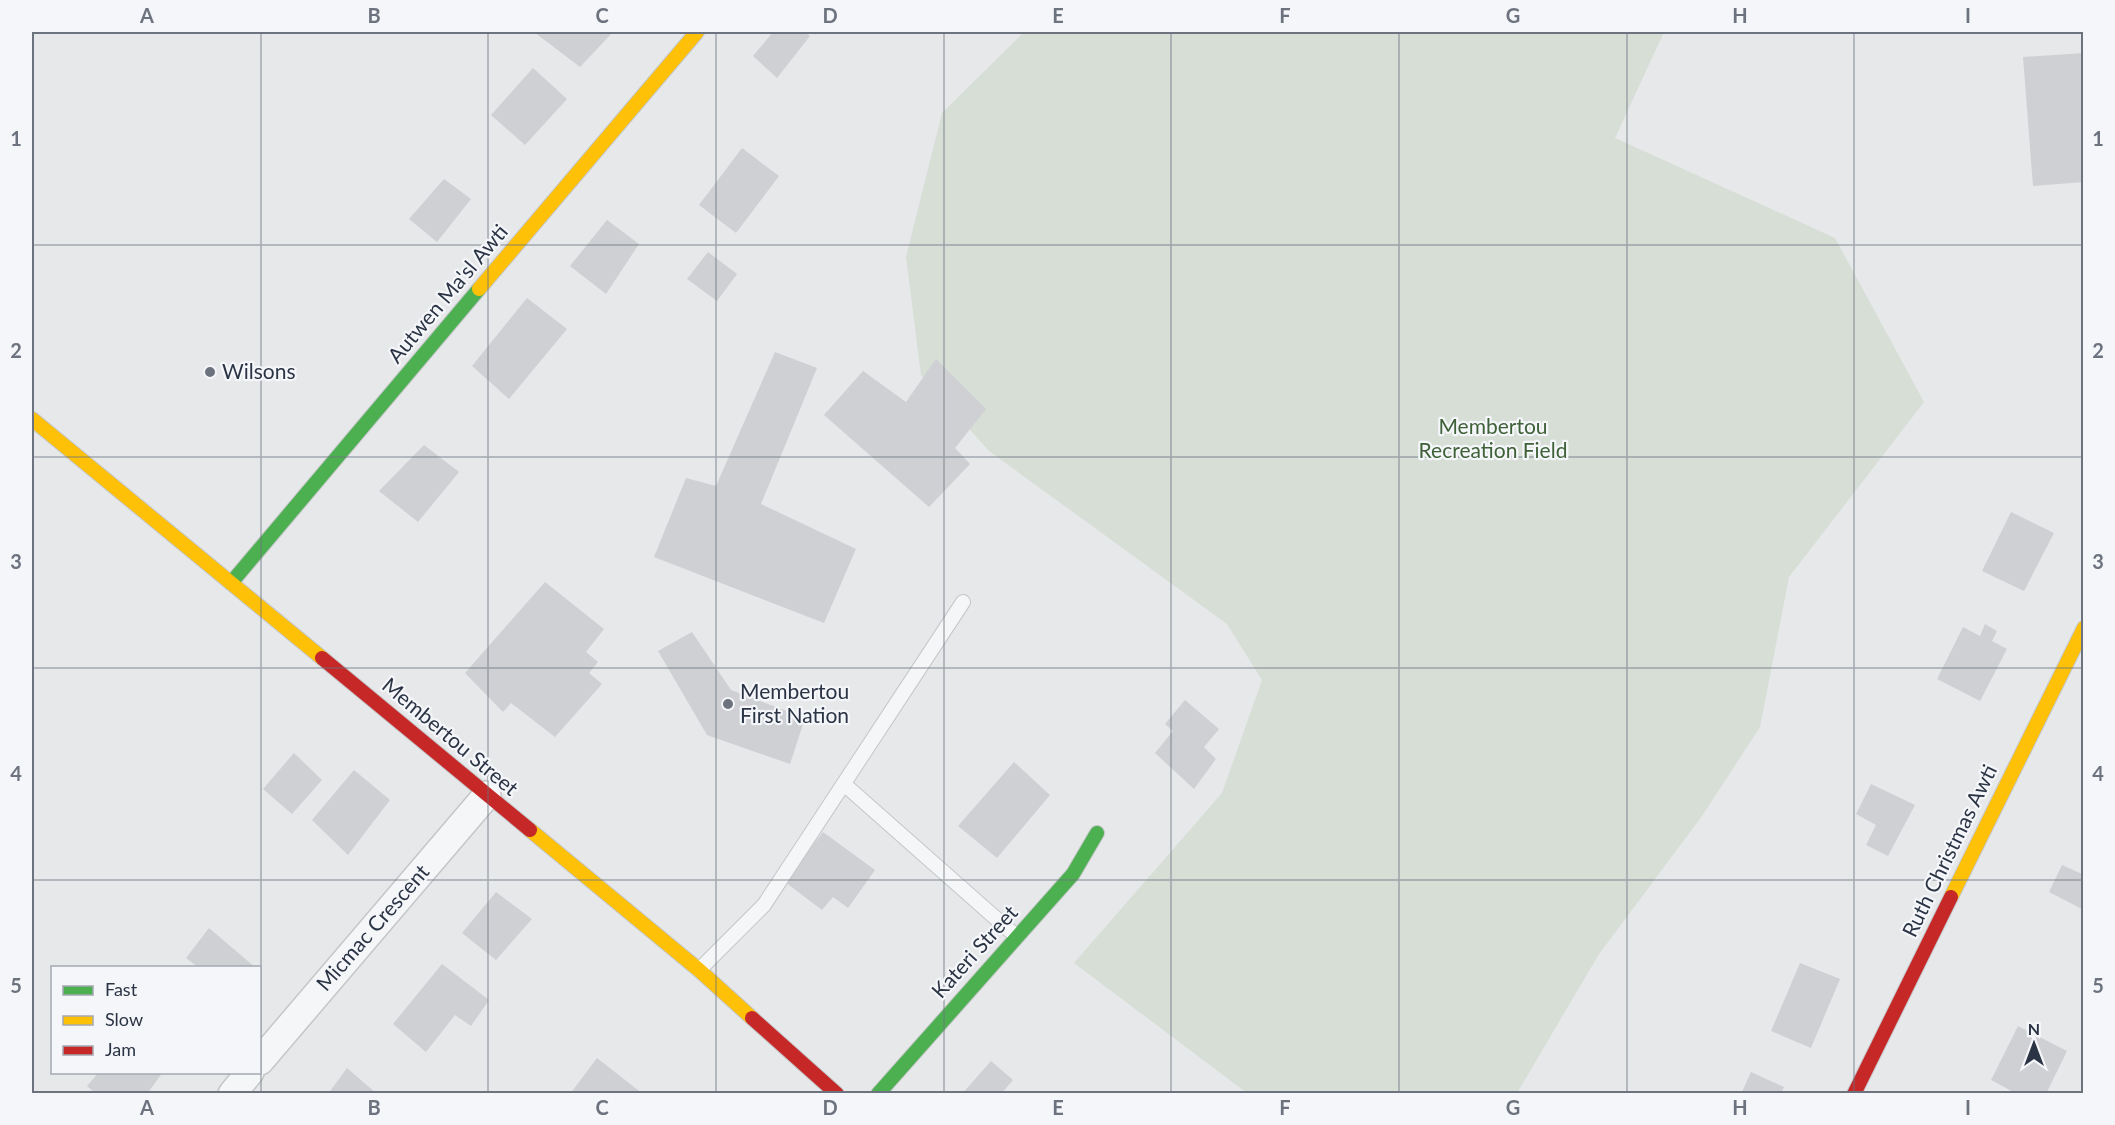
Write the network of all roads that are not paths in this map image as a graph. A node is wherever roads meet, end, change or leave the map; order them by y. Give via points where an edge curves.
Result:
1 (697, 32) edge
2 (32, 419) edge
3 (231, 583) junction
4 (963, 602) dead end
5 (2081, 636) edge
6 (845, 785) junction
7 (487, 795) junction
8 (1097, 833) dead end
9 (1017, 937) junction
10 (699, 970) junction
11 (261, 1060) edge
12 (248, 1074) edge
13 (232, 1094) edge
14 (837, 1094) edge
15 (878, 1094) edge
16 (1854, 1094) edge

1 - 3 street, Autwen Ma'sl Awti
2 - 3 street, Membertou Street
3 - 7 street, Membertou Street
4 - 6 lane
5 - 16 street, Ruth Christmas Awti
6 - 9 lane
6 - 10 lane via 764,905
7 - 10 street, Membertou Street
7 - 11 street, Micmac Crescent
8 - 9 street, Kateri Street via 1073,874
9 - 15 street, Kateri Street
10 - 14 street, Membertou Street
12 - 13 street

